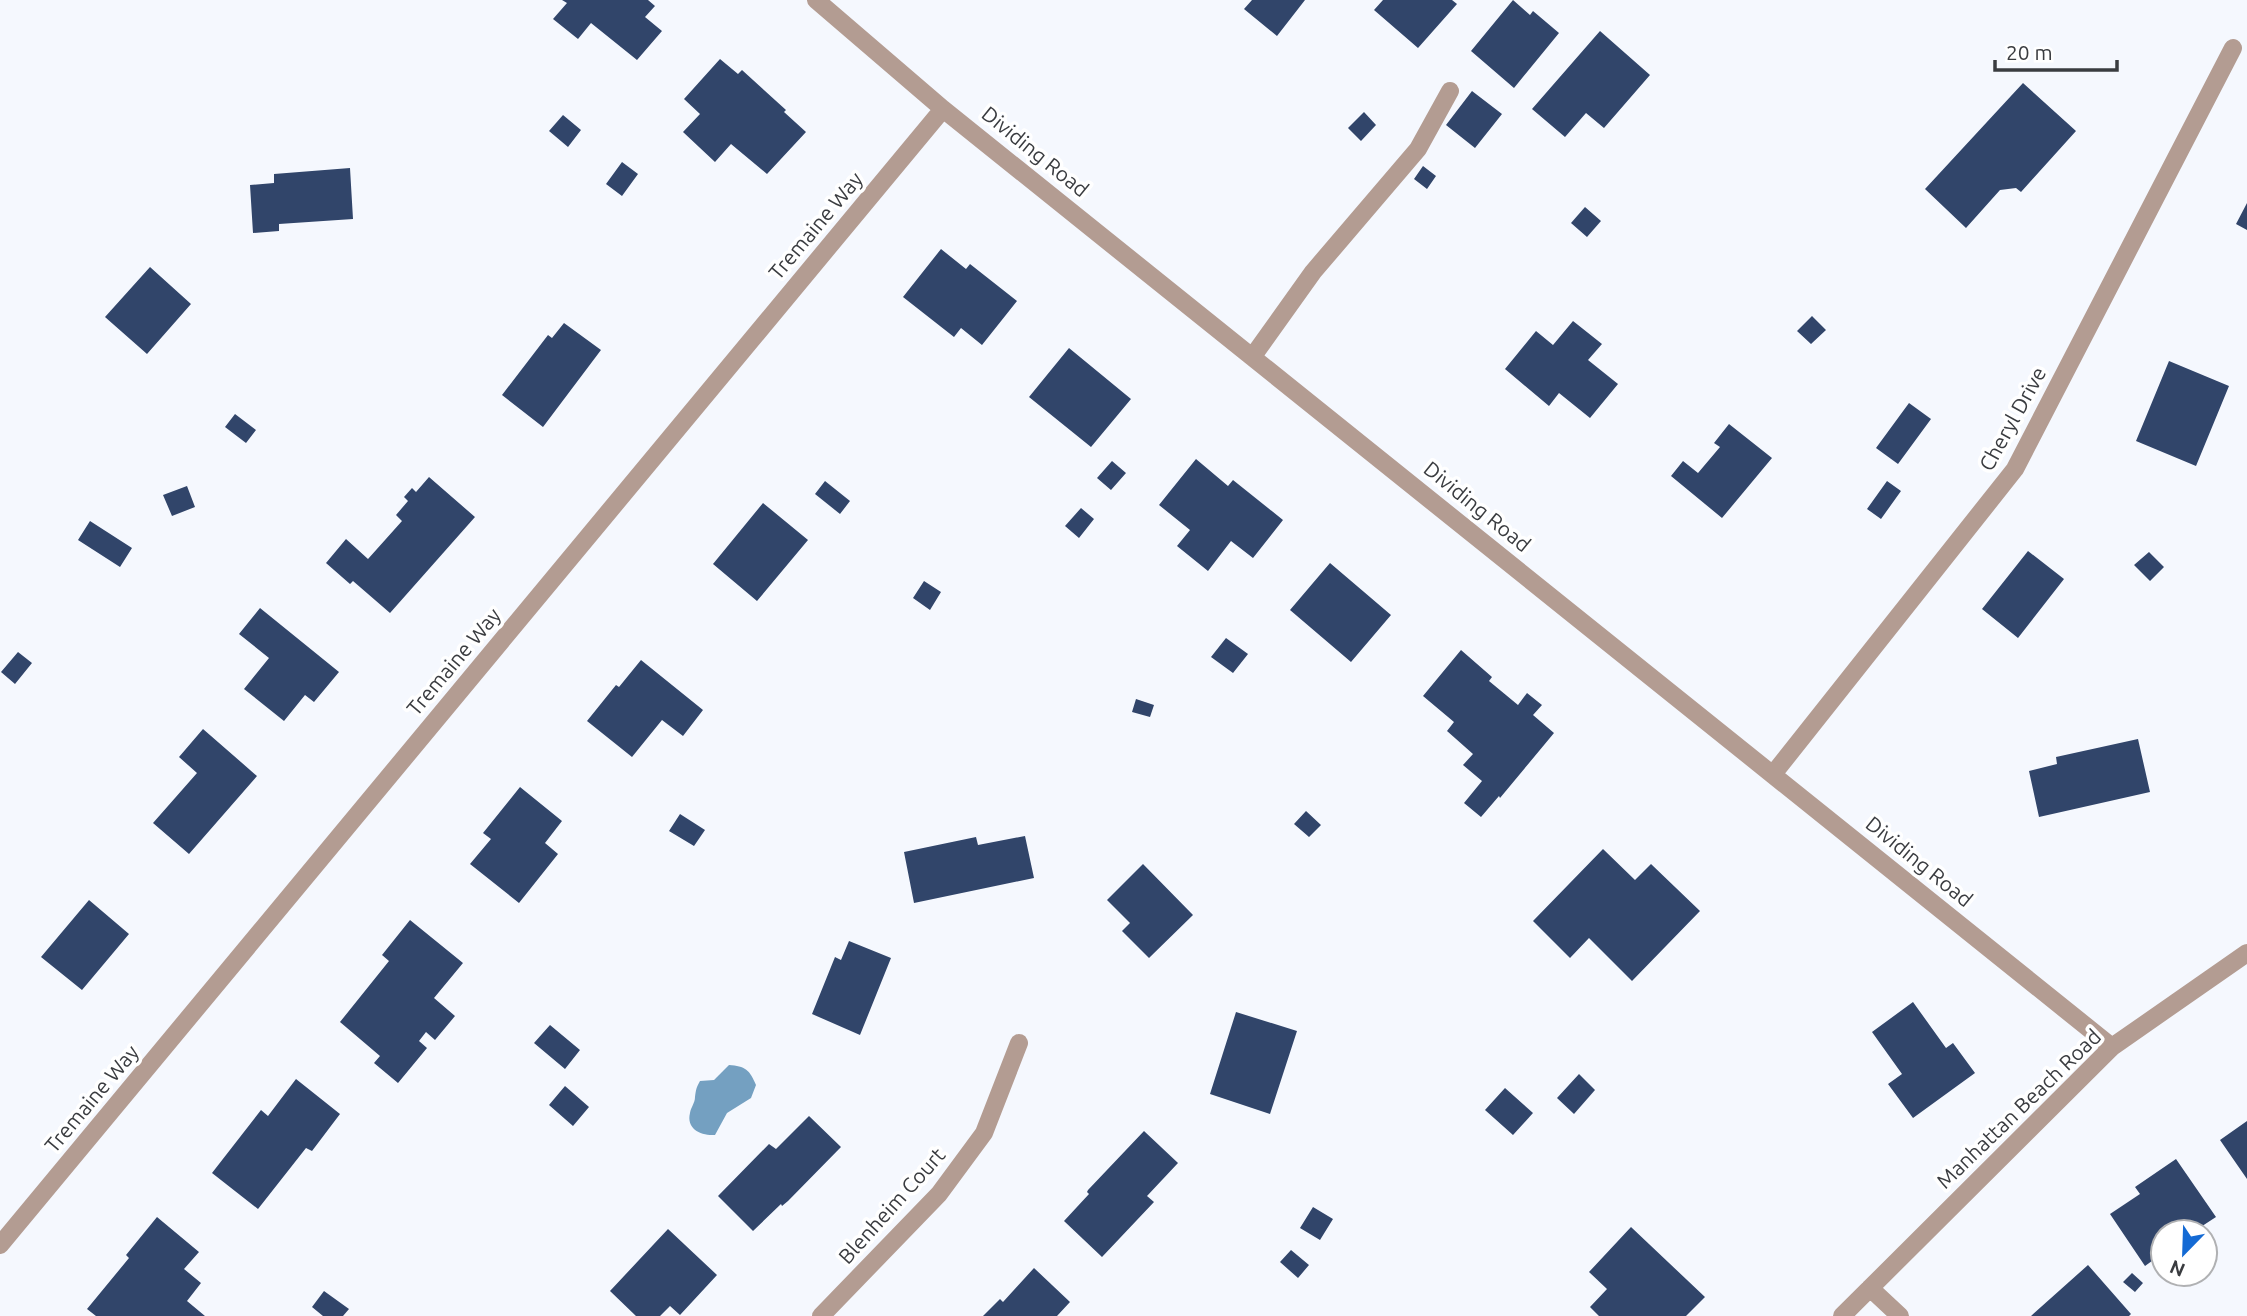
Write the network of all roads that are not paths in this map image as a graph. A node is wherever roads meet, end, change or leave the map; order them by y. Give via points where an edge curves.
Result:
1 (816, 0) edge
2 (2233, 48) dead end
3 (1450, 92) dead end
4 (943, 109) junction
5 (1253, 356) junction
6 (1774, 774) junction
7 (2247, 953) edge
8 (1019, 1043) dead end
9 (2112, 1047) junction
10 (0, 1245) edge
11 (1870, 1288) junction
12 (821, 1316) edge
13 (1842, 1316) edge
14 (1900, 1316) edge

1 - 4 street, Dividing Road
2 - 6 street, Cheryl Drive via 2015,469
3 - 5 street via 1418,149 1313,272
4 - 5 street, Dividing Road
4 - 10 street, Tremaine Way
5 - 6 street, Dividing Road
6 - 9 street, Dividing Road
7 - 9 street, Manhattan Beach Road
8 - 12 street, Blenheim Court via 984,1133 939,1194
9 - 11 street, Manhattan Beach Road
11 - 13 street, Manhattan Beach Road
11 - 14 street

